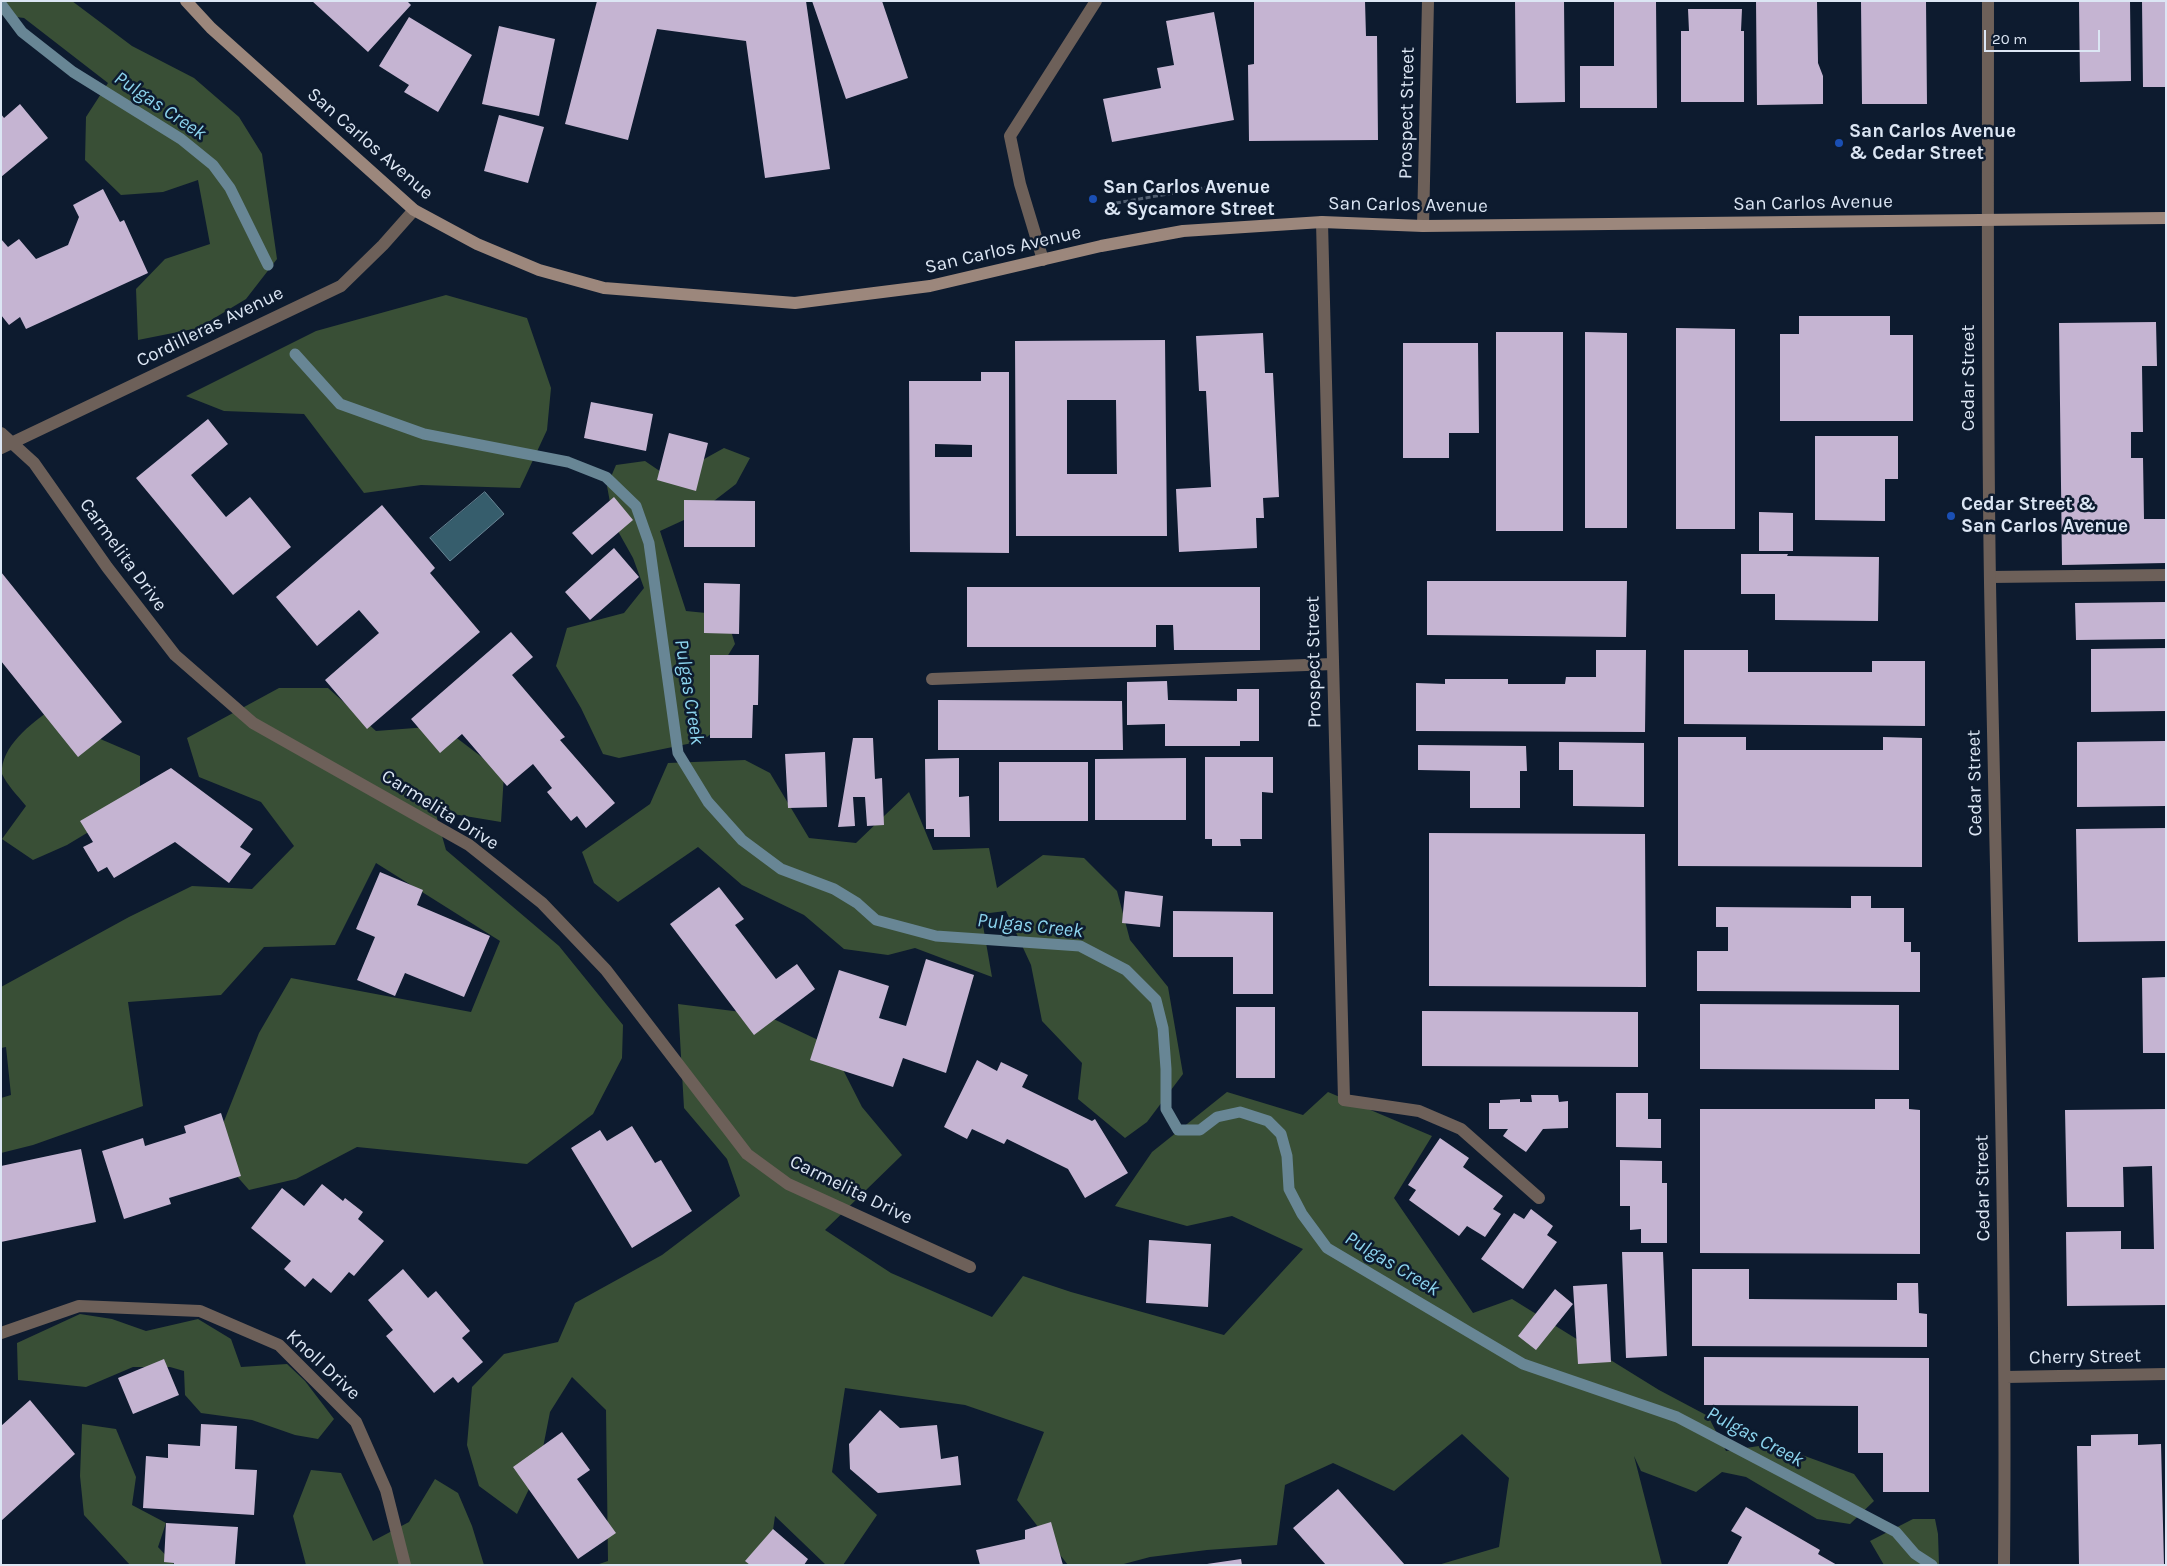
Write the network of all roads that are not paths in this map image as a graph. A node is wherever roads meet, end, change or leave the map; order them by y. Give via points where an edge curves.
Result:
1 (186, 1) edge
2 (1096, 1) edge
3 (1428, 1) edge
4 (1988, 1) edge
5 (414, 210) junction
6 (2166, 218) edge
7 (1987, 219) junction
8 (1322, 222) junction
9 (1423, 226) junction
10 (1043, 260) junction
11 (1, 433) edge
12 (6, 446) edge
13 (2166, 575) edge
14 (1990, 577) junction
15 (1333, 664) junction
16 (932, 679) dead end
17 (1539, 1198) dead end
18 (970, 1267) dead end
19 (1, 1333) edge
20 (2166, 1374) edge
21 (2006, 1377) junction
22 (405, 1565) edge
23 (2004, 1565) edge

1 - 5 main road, San Carlos Avenue via 225,41
2 - 10 street via 1010,136 1020,184
3 - 9 street, Prospect Street
4 - 7 street, Cedar Street
5 - 10 main road, San Carlos Avenue via 477,244 539,270 604,288 681,295 795,303 930,286
5 - 12 street, Cordilleras Avenue via 341,286
6 - 7 main road, San Carlos Avenue
7 - 9 main road, San Carlos Avenue
7 - 14 street, Cedar Street
8 - 9 main road, San Carlos Avenue
8 - 10 main road, San Carlos Avenue via 1183,230
8 - 15 street, Prospect Street
11 - 12 street, Carmelita Drive
12 - 18 street, Carmelita Drive via 34,463 174,655 253,722 469,846 542,903 606,970 747,1154 788,1184
13 - 14 street
14 - 21 street, Cedar Street
15 - 16 street
15 - 17 street, Prospect Street via 1344,1100 1419,1111 1461,1129
19 - 22 street, Knoll Drive via 79,1306 200,1311 280,1344 356,1422 386,1490
20 - 21 street, Cherry Street
21 - 23 street, Cedar Street

